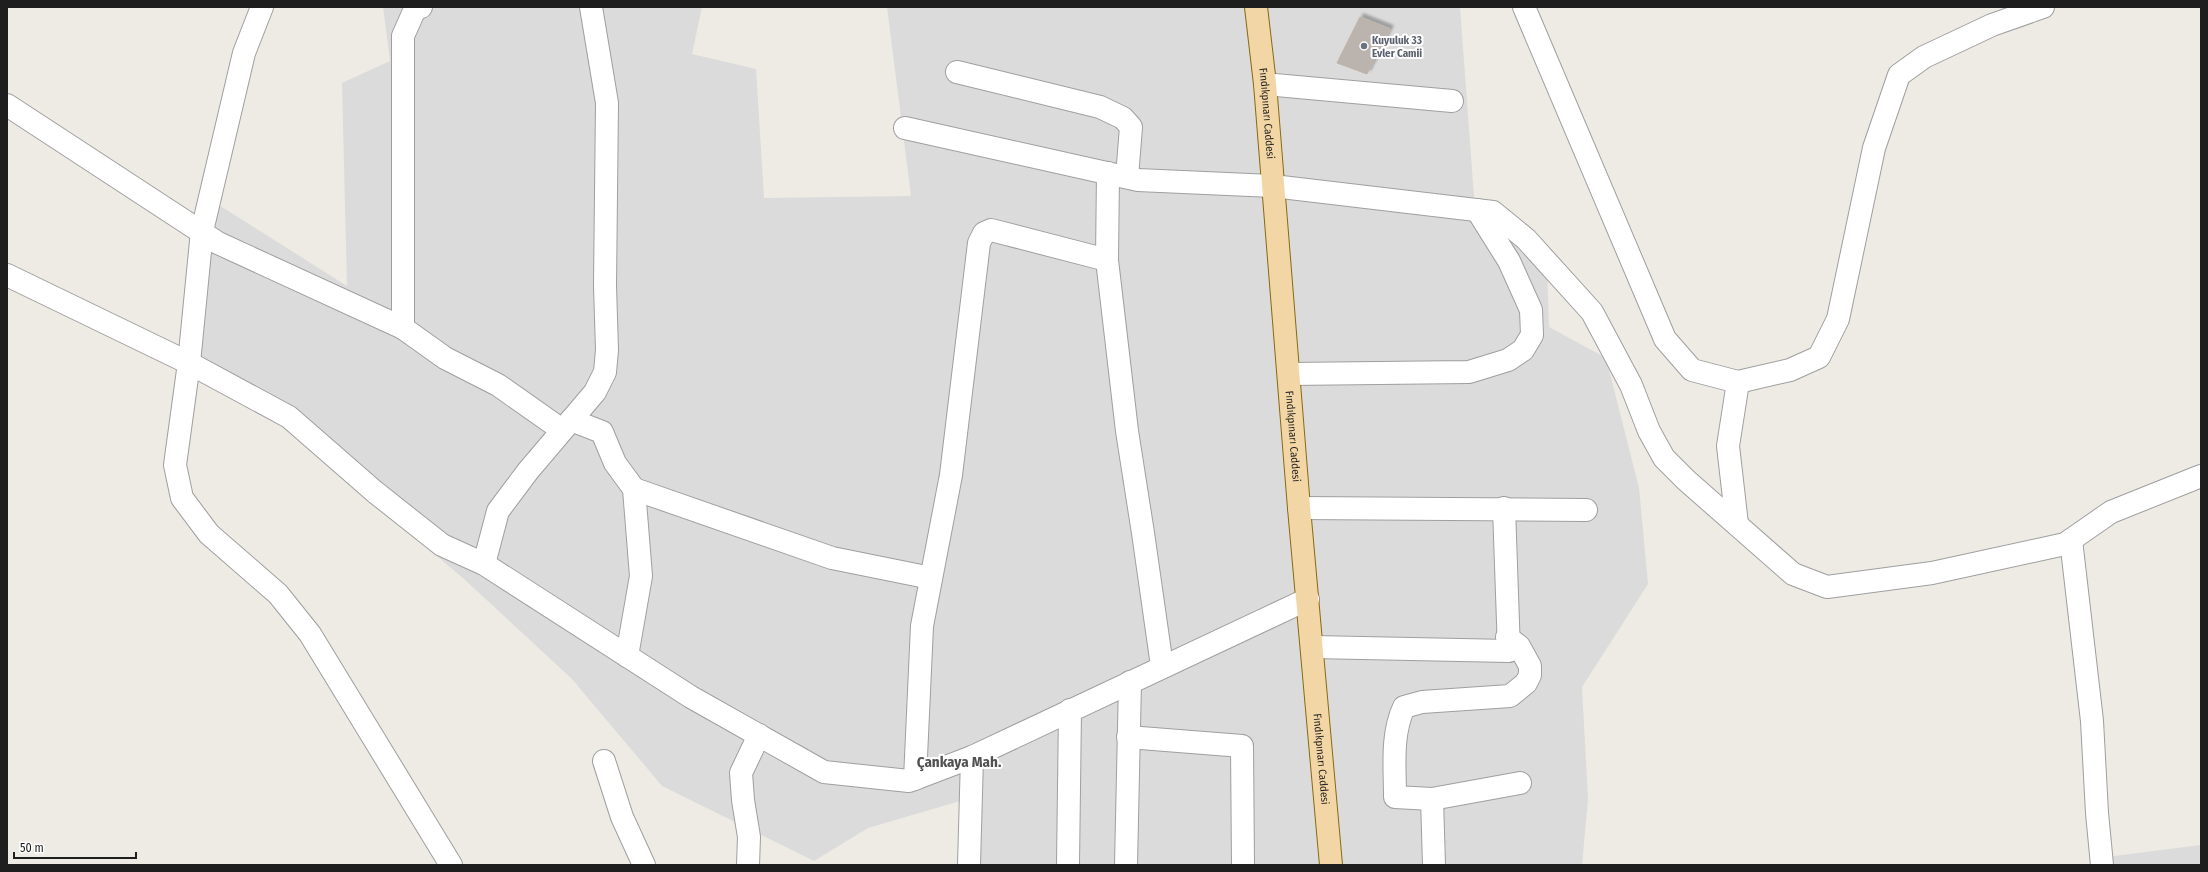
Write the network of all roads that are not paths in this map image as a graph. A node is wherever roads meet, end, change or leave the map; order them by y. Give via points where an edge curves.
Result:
1 (262, 7) edge
2 (421, 7) edge
3 (591, 7) edge
4 (1256, 7) edge
5 (1524, 7) edge
6 (2043, 7) edge
7 (957, 72) dead end
8 (1265, 84) junction
9 (1452, 101) dead end
10 (7, 105) edge
11 (905, 128) dead end
12 (1117, 175) junction
13 (1273, 186) junction
14 (1477, 210) junction
15 (202, 231) junction
16 (1107, 260) junction
17 (7, 275) edge
18 (403, 328) junction
19 (189, 362) junction
20 (1289, 374) junction
21 (1738, 382) junction
22 (567, 425) junction
23 (2201, 476) edge
24 (634, 489) junction
25 (1299, 508) junction
26 (1504, 508) junction
27 (1586, 510) dead end
28 (1737, 524) junction
29 (2071, 540) junction
30 (484, 564) junction
31 (931, 578) junction
32 (1308, 599) junction
33 (1507, 637) junction
34 (1313, 646) junction
35 (627, 656) junction
36 (1162, 666) junction
37 (1130, 682) junction
38 (1070, 710) junction
39 (759, 735) junction
40 (1128, 737) junction
41 (972, 757) junction
42 (604, 761) dead end
43 (914, 779) junction
44 (1520, 783) dead end
45 (1432, 800) junction
46 (451, 865) edge
47 (644, 865) edge
48 (748, 865) edge
49 (969, 865) edge
50 (1068, 865) edge
51 (1126, 865) edge
52 (1243, 865) edge
53 (1331, 865) edge
54 (1434, 865) edge
55 (2102, 865) edge

1 - 15 street via 244,53
2 - 18 street via 415,9 403,36
3 - 22 street via 607,103 607,350 602,379 595,392
4 - 8 main road, Fındıkpınarı Caddesi
5 - 21 street via 1665,339 1692,370
6 - 21 street via 1992,25 1937,51 1900,75 1874,148 1838,319 1819,357 1790,370
7 - 12 street via 1100,107 1123,118 1131,127
8 - 9 street
8 - 13 main road, Fındıkpınarı Caddesi
10 - 15 street
11 - 12 street
12 - 13 street via 1138,180
12 - 16 street
13 - 14 street
13 - 20 main road, Fındıkpınarı Caddesi
14 - 20 street via 1509,261 1531,310 1532,335 1523,350 1508,360 1469,372
14 - 28 street via 1493,212 1526,239 1592,312 1631,385 1649,431 1664,458
15 - 18 street via 218,243
15 - 19 street
16 - 31 street via 991,230 984,233 979,243 951,475
16 - 36 street via 1127,431
17 - 19 street
18 - 22 street via 444,358 498,385
19 - 30 street via 289,417 375,492 442,545
19 - 46 street via 174,465 182,498 209,534 278,594 310,634
20 - 25 main road, Fındıkpınarı Caddesi
21 - 28 street via 1728,446
22 - 24 street via 602,432 614,463
22 - 30 street via 498,511
23 - 29 street via 2111,512
24 - 31 street via 832,558
24 - 35 street via 641,576
25 - 26 street
25 - 32 main road, Fındıkpınarı Caddesi
26 - 27 street
26 - 33 street
28 - 29 street via 1793,574 1827,587 1932,573 2065,544
29 - 55 street via 2092,721
30 - 35 street
31 - 43 street via 922,626
32 - 34 main road, Fındıkpınarı Caddesi
32 - 36 street
33 - 34 street via 1508,651
33 - 45 street via 1519,646 1530,666 1530,675 1526,683 1510,696 1422,702 1404,707 1398,718 1395,797
34 - 53 main road, Fındıkpınarı Caddesi
35 - 39 street via 690,697
36 - 37 street
37 - 38 street
37 - 40 street
38 - 41 street
38 - 50 street
39 - 43 street via 824,772 901,781
39 - 48 street via 742,773 749,837
40 - 51 street
40 - 52 street via 1242,746
41 - 43 street
41 - 49 street
42 - 47 street via 622,817
44 - 45 street
45 - 54 street

